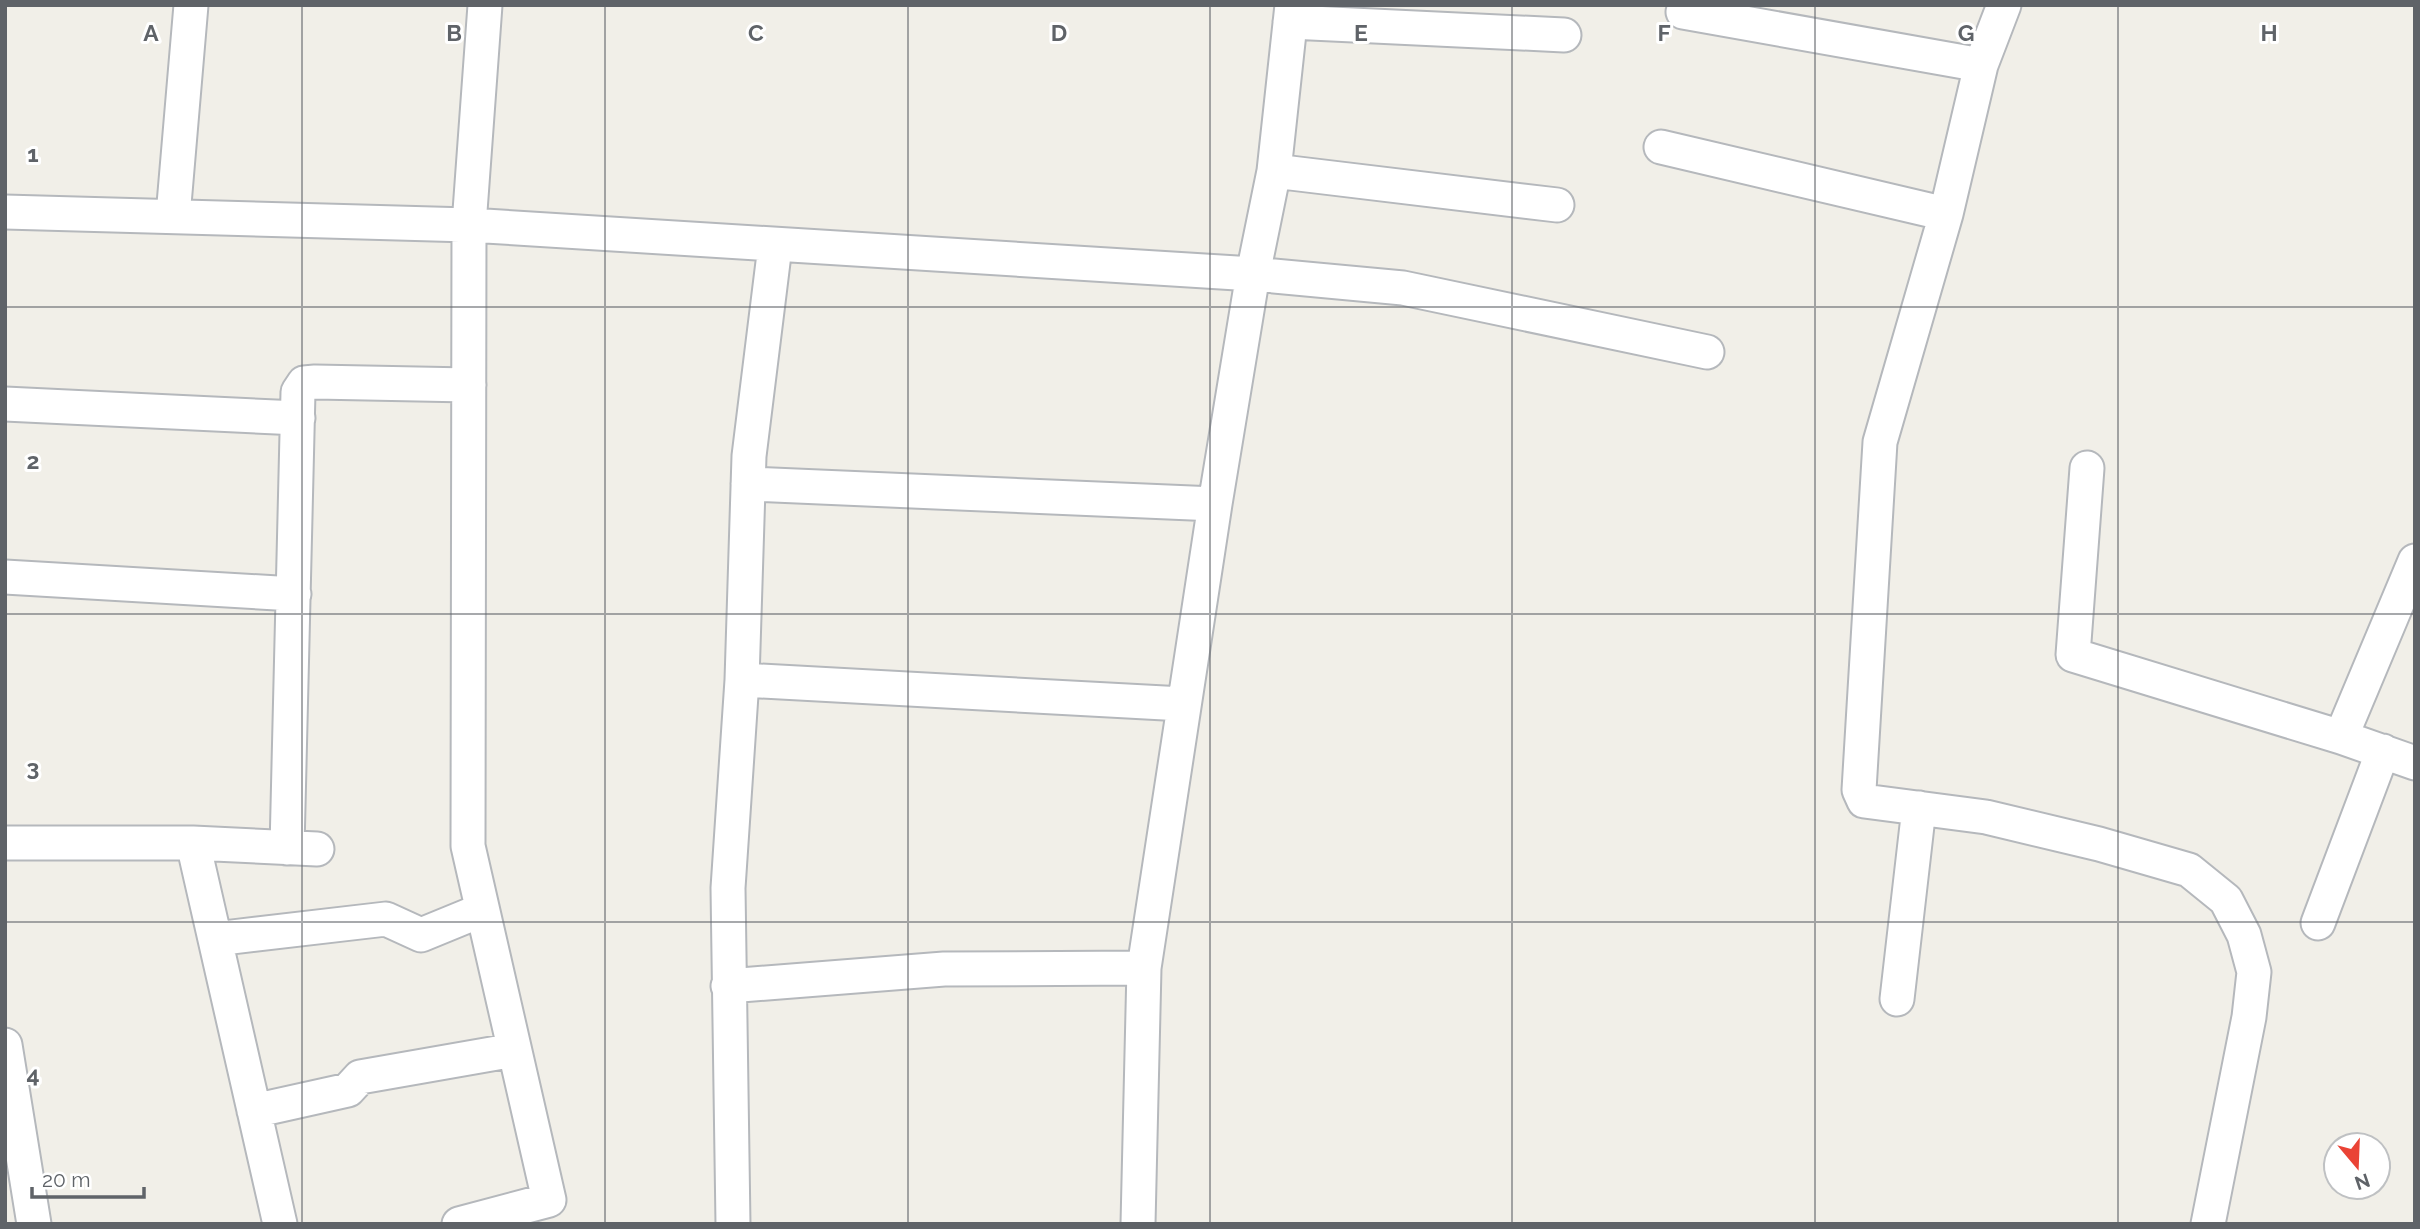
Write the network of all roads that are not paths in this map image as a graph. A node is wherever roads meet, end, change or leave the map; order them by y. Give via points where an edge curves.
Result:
1 (191, 5) edge
2 (485, 5) edge
3 (2004, 5) edge
4 (1683, 12) dead end
5 (1291, 14) edge
6 (1564, 35) dead end
7 (1981, 65) junction
8 (1661, 147) dead end
9 (1274, 170) junction
10 (1557, 205) dead end
11 (5, 212) edge
12 (1946, 214) junction
13 (173, 216) junction
14 (469, 225) junction
15 (775, 246) junction
16 (1253, 274) junction
17 (1707, 352) dead end
18 (469, 385) junction
19 (5, 404) edge
20 (298, 418) junction
21 (2087, 468) dead end
22 (748, 484) junction
23 (1215, 504) junction
24 (2415, 561) edge
25 (5, 577) edge
26 (294, 594) junction
27 (742, 680) junction
28 (1183, 704) junction
29 (2341, 737) junction
30 (2383, 751) junction
31 (2415, 763) edge
32 (1919, 808) junction
33 (5, 843) edge
34 (193, 843) junction
35 (482, 910) junction
36 (2318, 923) dead end
37 (215, 939) junction
38 (1144, 968) junction
39 (727, 986) junction
40 (1897, 999) dead end
41 (5, 1045) edge
42 (514, 1050) junction
43 (254, 1111) junction
44 (34, 1224) edge
45 (280, 1224) edge
46 (459, 1224) edge
47 (733, 1224) edge
48 (1138, 1224) edge
49 (2208, 1224) edge

1 - 13 street
2 - 14 street
3 - 7 street
4 - 7 street
5 - 6 street
5 - 9 street
7 - 12 street
8 - 12 street
9 - 10 street
9 - 16 street
11 - 13 street
12 - 32 street via 1880,442 1859,790 1864,801
13 - 14 street
14 - 15 street
14 - 18 street
15 - 16 street
15 - 22 street
16 - 17 street via 1403,288
16 - 23 street
18 - 20 street via 304,383 298,392
18 - 35 street via 468,846
19 - 20 street
20 - 26 street
21 - 29 street via 2073,655
22 - 23 street
22 - 27 street
23 - 28 street
24 - 29 street
25 - 26 street
26 - 34 street via 302,849
27 - 28 street
27 - 39 street via 728,888
28 - 38 street
29 - 30 street
30 - 31 street
30 - 36 street
32 - 40 street
32 - 49 street via 1986,817 2189,870 2226,900 2244,935 2254,972
33 - 34 street
34 - 37 street
35 - 37 street via 421,935 386,919
35 - 42 street
37 - 43 street
38 - 39 street via 944,969
38 - 48 street
39 - 47 street
41 - 44 street
42 - 43 street via 360,1077 348,1090
42 - 46 street via 549,1199
43 - 45 street

